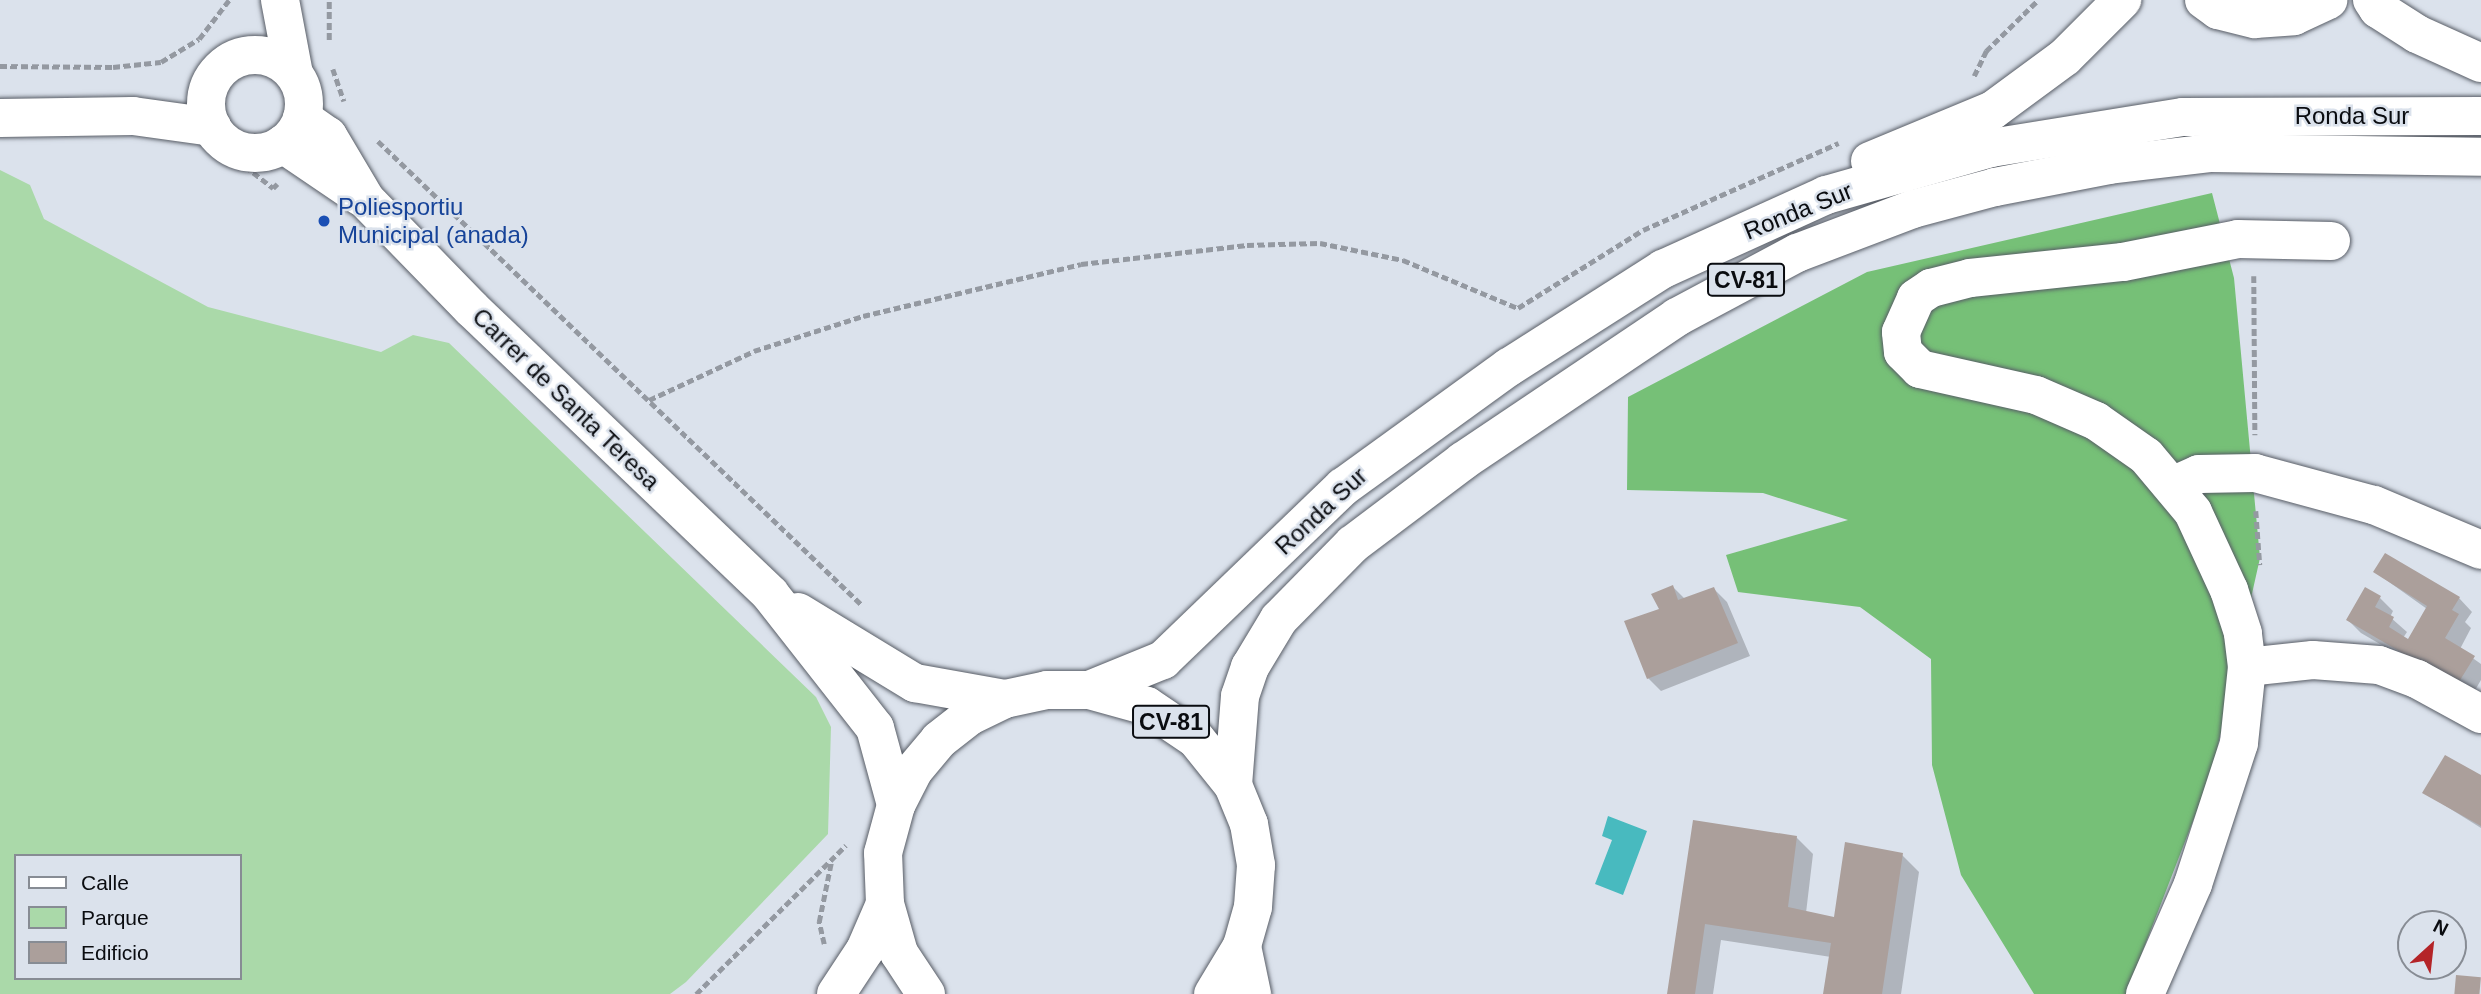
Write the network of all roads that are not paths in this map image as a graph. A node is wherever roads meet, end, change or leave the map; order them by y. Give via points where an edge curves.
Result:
1 (273, 0) edge
2 (280, 0) edge
3 (2122, 0) edge
4 (2204, 0) edge
5 (2329, 0) edge
6 (2372, 0) edge
7 (241, 57) junction
8 (2481, 63) edge
9 (294, 74) junction
10 (210, 84) junction
11 (133, 116) junction
12 (2481, 116) edge
13 (0, 118) edge
14 (314, 134) junction
15 (217, 144) junction
16 (2481, 157) edge
17 (2331, 240) dead end
18 (1663, 269) junction
19 (2174, 485) junction
20 (2481, 550) edge
21 (770, 594) junction
22 (2247, 667) junction
23 (1090, 690) junction
24 (1005, 699) junction
25 (2481, 714) edge
26 (1233, 785) junction
27 (896, 805) junction
28 (885, 904) junction
29 (1242, 946) junction
30 (836, 994) edge
31 (926, 994) edge
32 (1213, 994) edge
33 (1252, 994) edge
34 (2145, 994) edge

1 - 7 main road
2 - 9 main road
3 - 18 main road via 2065,57 1993,110 1832,176
4 - 5 main road via 2218,10 2255,19 2294,16
6 - 8 main road via 2378,9 2417,34
7 - 9 main road via 270,57
7 - 10 main road via 228,63
9 - 14 main road
10 - 11 main road
10 - 15 main road via 206,99
11 - 13 main road
11 - 15 main road
12 - 18 main road, Ronda Sur / CV-81 via 2183,117 1991,148 1826,195
14 - 15 main road via 252,152 222,140
14 - 21 main road, Carrer de Santa Teresa via 366,200 472,309
16 - 26 main road, Ronda Sur / CV-81 via 2209,153 2109,165 1994,187 1925,206 1797,253 1666,324 1463,461 1344,552 1279,619 1250,667 1241,696
17 - 19 main road via 2254,240 1946,283 1916,298 1901,332 1903,352 1920,369 1991,383 2064,406 2123,438
18 - 23 main road, Ronda Sur / CV-81 via 1391,449 1304,524 1163,660
19 - 20 main road via 2199,474 2255,473 2374,505
19 - 22 main road via 2210,542 2230,590
21 - 24 main road, Carrer de Santa Teresa via 915,683
21 - 27 main road, Carrer de Santa Teresa via 875,728
22 - 25 main road via 2313,660 2379,665 2417,679
22 - 34 main road via 2239,743 2220,812
23 - 24 main road, CV-81 via 1047,690
23 - 26 main road, CV-81 via 1147,706 1196,739
24 - 27 main road, CV-81 via 970,716 939,740 914,770
26 - 29 main road, CV-81 via 1249,824 1256,865 1253,907
27 - 28 main road, CV-81 via 883,853
28 - 30 main road, CV-81 via 865,950
28 - 31 main road, CV-81 via 899,953
29 - 32 main road, CV-81
29 - 33 main road

